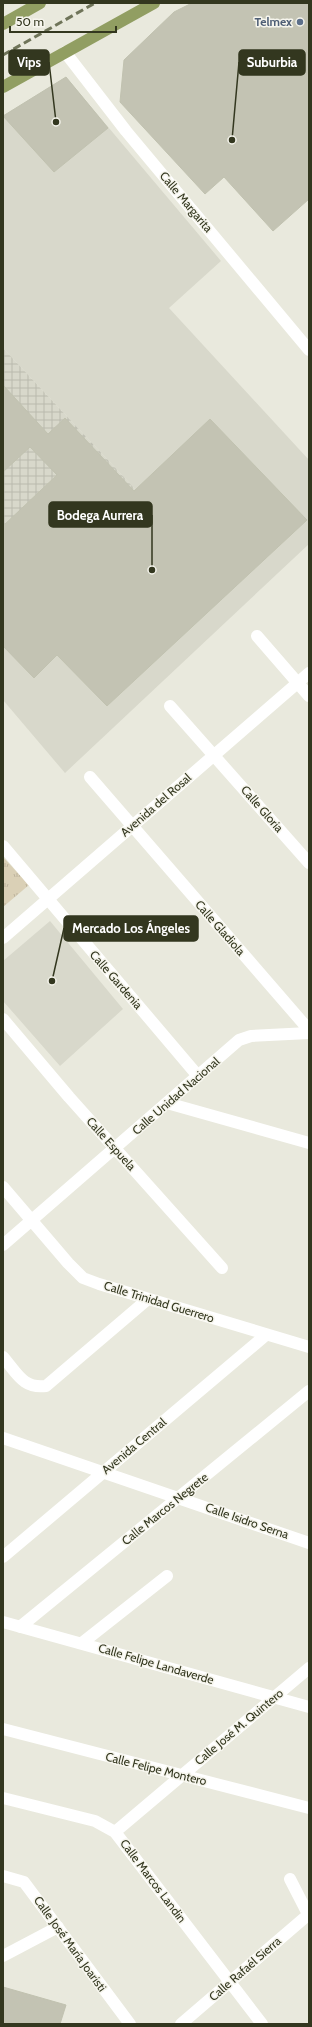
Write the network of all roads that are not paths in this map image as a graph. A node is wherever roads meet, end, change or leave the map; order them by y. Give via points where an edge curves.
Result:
1 (40, 3) edge
2 (154, 3) edge
3 (3, 24) edge
4 (65, 52) junction
5 (3, 87) edge
6 (309, 350) edge
7 (257, 636) dead end
8 (309, 673) edge
9 (298, 683) junction
10 (309, 696) edge
11 (170, 706) dead end
12 (214, 755) junction
13 (90, 777) dead end
14 (132, 826) junction
15 (3, 846) edge
16 (309, 863) edge
17 (47, 900) junction
18 (3, 938) edge
19 (3, 1019) edge
20 (309, 1032) edge
21 (198, 1076) junction
22 (167, 1103) junction
23 (309, 1144) edge
24 (115, 1148) junction
25 (3, 1188) edge
26 (31, 1220) junction
27 (3, 1245) edge
28 (222, 1268) dead end
29 (148, 1299) junction
30 (266, 1335) junction
31 (309, 1347) edge
32 (3, 1357) edge
33 (309, 1391) edge
34 (3, 1438) edge
35 (104, 1472) junction
36 (178, 1497) junction
37 (309, 1542) edge
38 (3, 1557) edge
39 (167, 1576) dead end
40 (3, 1622) edge
41 (20, 1627) junction
42 (82, 1644) junction
43 (309, 1668) edge
44 (274, 1698) junction
45 (309, 1707) edge
46 (3, 1729) edge
47 (180, 1776) junction
48 (3, 1798) edge
49 (309, 1808) edge
50 (115, 1832) junction
51 (3, 1876) edge
52 (290, 1879) dead end
53 (309, 1915) edge
54 (58, 1927) junction
55 (3, 1956) edge
56 (230, 1983) junction
57 (130, 2024) edge
58 (180, 2024) edge
59 (262, 2024) edge

1 - 3 main road
2 - 4 main road
4 - 5 main road
4 - 6 street, Calle Margarita via 126,130
7 - 9 street
8 - 9 street, Avenida del Rosal
9 - 10 street
9 - 12 street, Avenida del Rosal
11 - 12 street, Calle Gloria
12 - 14 street, Avenida del Rosal
12 - 16 street, Calle Gloria
13 - 14 street, Calle Gladiola
14 - 17 street, Avenida del Rosal
14 - 20 street, Calle Gladiola
15 - 17 street, Calle Gardenia
17 - 18 street, Avenida del Rosal
17 - 21 street, Calle Gardenia
19 - 24 street, Calle Espuela
20 - 21 street, Calle Unidad Nacional via 251,1036 239,1040
21 - 22 street, Calle Unidad Nacional
22 - 23 street
22 - 24 street, Calle Unidad Nacional
24 - 26 street, Calle Unidad Nacional
24 - 28 street, Calle Espuela
25 - 26 street, Calle Trinidad Guerrero
26 - 27 street, Calle Unidad Nacional
26 - 29 street, Calle Trinidad Guerrero via 83,1278
29 - 30 street, Calle Trinidad Guerrero
29 - 32 street via 46,1386 26,1384
30 - 31 street, Calle Trinidad Guerrero
30 - 35 street, Avenida Central
33 - 36 street, Calle Marcos Negrete
34 - 35 street, Calle Isidro Serna
35 - 36 street, Calle Isidro Serna
35 - 38 street, Avenida Central
36 - 37 street, Calle Isidro Serna
36 - 41 street, Calle Marcos Negrete
39 - 42 street
40 - 41 street, Calle Felipe Landaverde
41 - 42 street, Calle Felipe Landaverde
42 - 44 street, Calle Felipe Landaverde
43 - 44 street, Calle José M. Quintero
44 - 45 street, Calle Felipe Landaverde
44 - 47 street, Calle José M. Quintero
46 - 47 street, Calle Felipe Montero
47 - 49 street, Calle Felipe Montero
47 - 50 street, Calle José M. Quintero
48 - 50 street, Calle Marcos Landin via 95,1821
50 - 56 street, Calle Marcos Landin
51 - 54 street, Calle José María Joaristi via 24,1882
52 - 53 street
53 - 56 street, Calle Rafaél Sierra
54 - 55 street
54 - 57 street, Calle José María Joaristi
56 - 58 street, Calle Rafaél Sierra
56 - 59 street, Calle Marcos Landin

